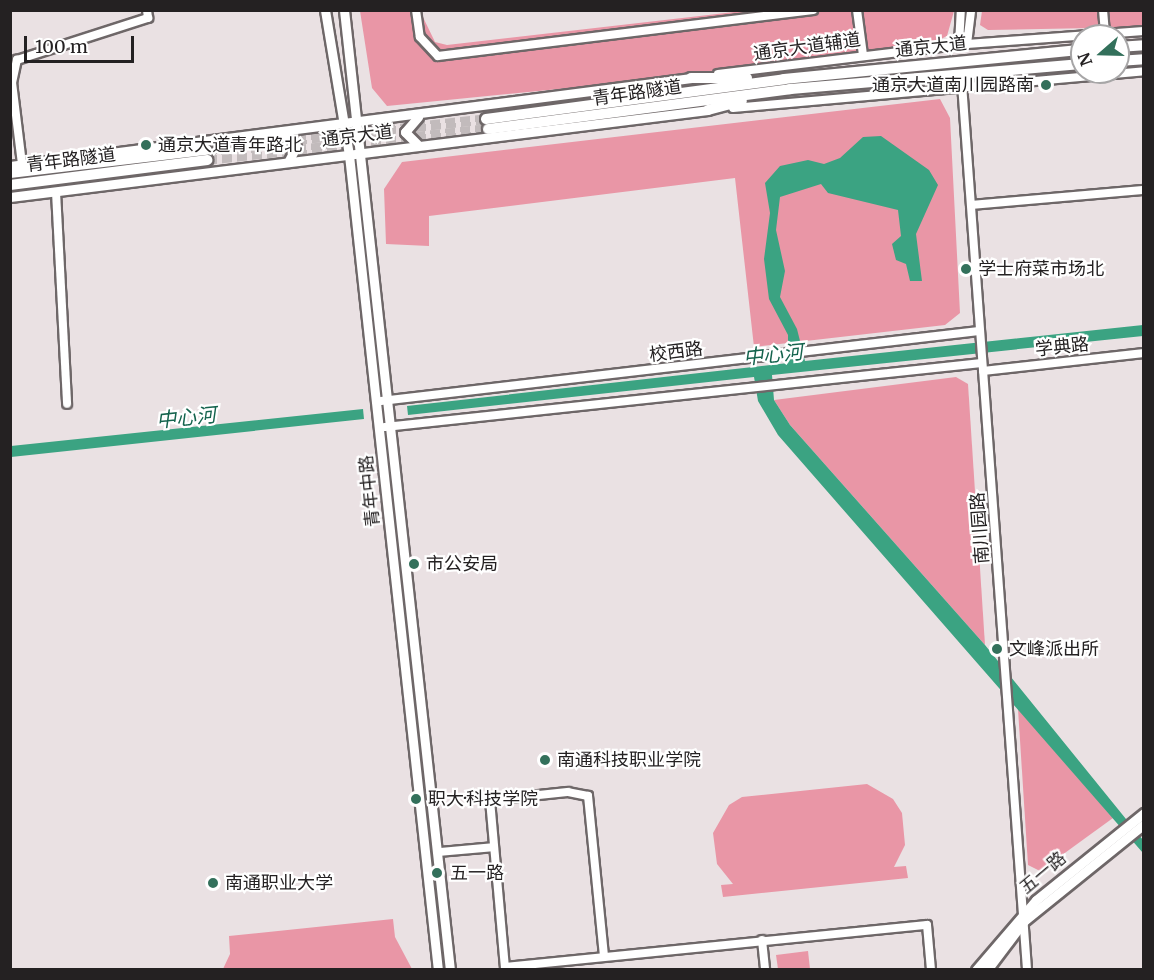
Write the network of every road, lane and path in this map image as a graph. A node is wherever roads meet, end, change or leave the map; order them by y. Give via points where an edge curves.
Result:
1 (147, 10) edge
2 (325, 10) edge
3 (344, 10) edge
4 (416, 10) edge
5 (813, 10) edge
6 (857, 10) edge
7 (961, 10) edge
8 (971, 10) edge
9 (1070, 37) edge
10 (963, 45) junction
11 (1070, 51) edge
12 (863, 55) junction
13 (1070, 65) edge
14 (1143, 71) edge
15 (691, 78) junction
16 (784, 79) junction
17 (962, 84) junction
18 (790, 89) junction
19 (708, 110) junction
20 (420, 115) junction
21 (360, 122) junction
22 (344, 123) junction
23 (282, 131) junction
24 (418, 144) junction
25 (364, 153) junction
26 (349, 155) junction
27 (289, 160) junction
28 (22, 164) junction
29 (10, 166) edge
30 (10, 173) edge
31 (10, 185) edge
32 (1143, 190) edge
33 (56, 192) junction
34 (10, 197) edge
35 (972, 205) junction
36 (979, 335) junction
37 (1143, 353) edge
38 (982, 364) junction
39 (389, 400) junction
40 (377, 401) junction
41 (67, 404) dead end
42 (392, 427) junction
43 (380, 428) junction
44 (1143, 813) edge
45 (1137, 824) edge
46 (494, 847) junction
47 (439, 852) junction
48 (1023, 917) junction
49 (762, 940) junction
50 (604, 956) junction
51 (438, 969) edge
52 (450, 969) edge
53 (765, 969) edge
54 (932, 969) edge
55 (976, 969) edge
56 (987, 969) edge
57 (1027, 969) edge

1 - 28 street via 148,18 17,60 12,83
2 - 22 main road, 青年中路
3 - 21 main road, 青年中路
4 - 5 street via 420,37 438,56
6 - 12 street
7 - 10 street
8 - 10 street
9 - 10 street, 通京大道辅道
10 - 12 street, 通京大道辅道
11 - 16 highway, 通京大道
12 - 15 street, 通京大道辅道
13 - 18 highway, 通京大道
14 - 17 street
15 - 16 highway
15 - 20 main road, 通京大道
16 - 18 highway, 青年路隧道 via 487,124
17 - 19 street
17 - 35 street, 南川园路
18 - 19 highway
19 - 24 main road, 通京大道
20 - 21 main road, 通京大道
20 - 24 main road via 405,132
21 - 22 main road, 通京大道
21 - 25 main road, 青年中路
22 - 23 main road, 通京大道
22 - 26 main road, 青年中路
23 - 27 main road via 296,147
23 - 28 main road, 通京大道
24 - 25 main road, 通京大道
25 - 26 main road, 通京大道
25 - 39 main road, 青年中路
26 - 27 main road, 通京大道
26 - 40 main road, 青年中路
27 - 33 main road, 通京大道
28 - 29 main road, 通京大道
30 - 31 highway, 青年路隧道 via 207,155
32 - 35 street
33 - 34 main road, 通京大道
33 - 41 street
35 - 36 street, 南川园路
36 - 38 street, 南川园路
36 - 39 street, 校西路 via 805,351
37 - 38 street, 学典路
38 - 42 street
38 - 48 street, 南川园路
39 - 40 street, 校西路
39 - 42 main road, 青年中路
40 - 43 main road, 青年中路
42 - 43 street
42 - 47 main road, 青年中路
43 - 51 main road, 青年中路
44 - 45 main road, 五一路
45 - 48 main road, 五一路
46 - 47 street
46 - 50 street via 505,967
46 - 50 street via 490,800 568,792 588,796
47 - 52 main road, 青年中路
48 - 55 main road, 五一路
48 - 56 main road, 五一路
48 - 57 street, 南川园路
49 - 50 street
49 - 53 street
49 - 54 street via 927,925

